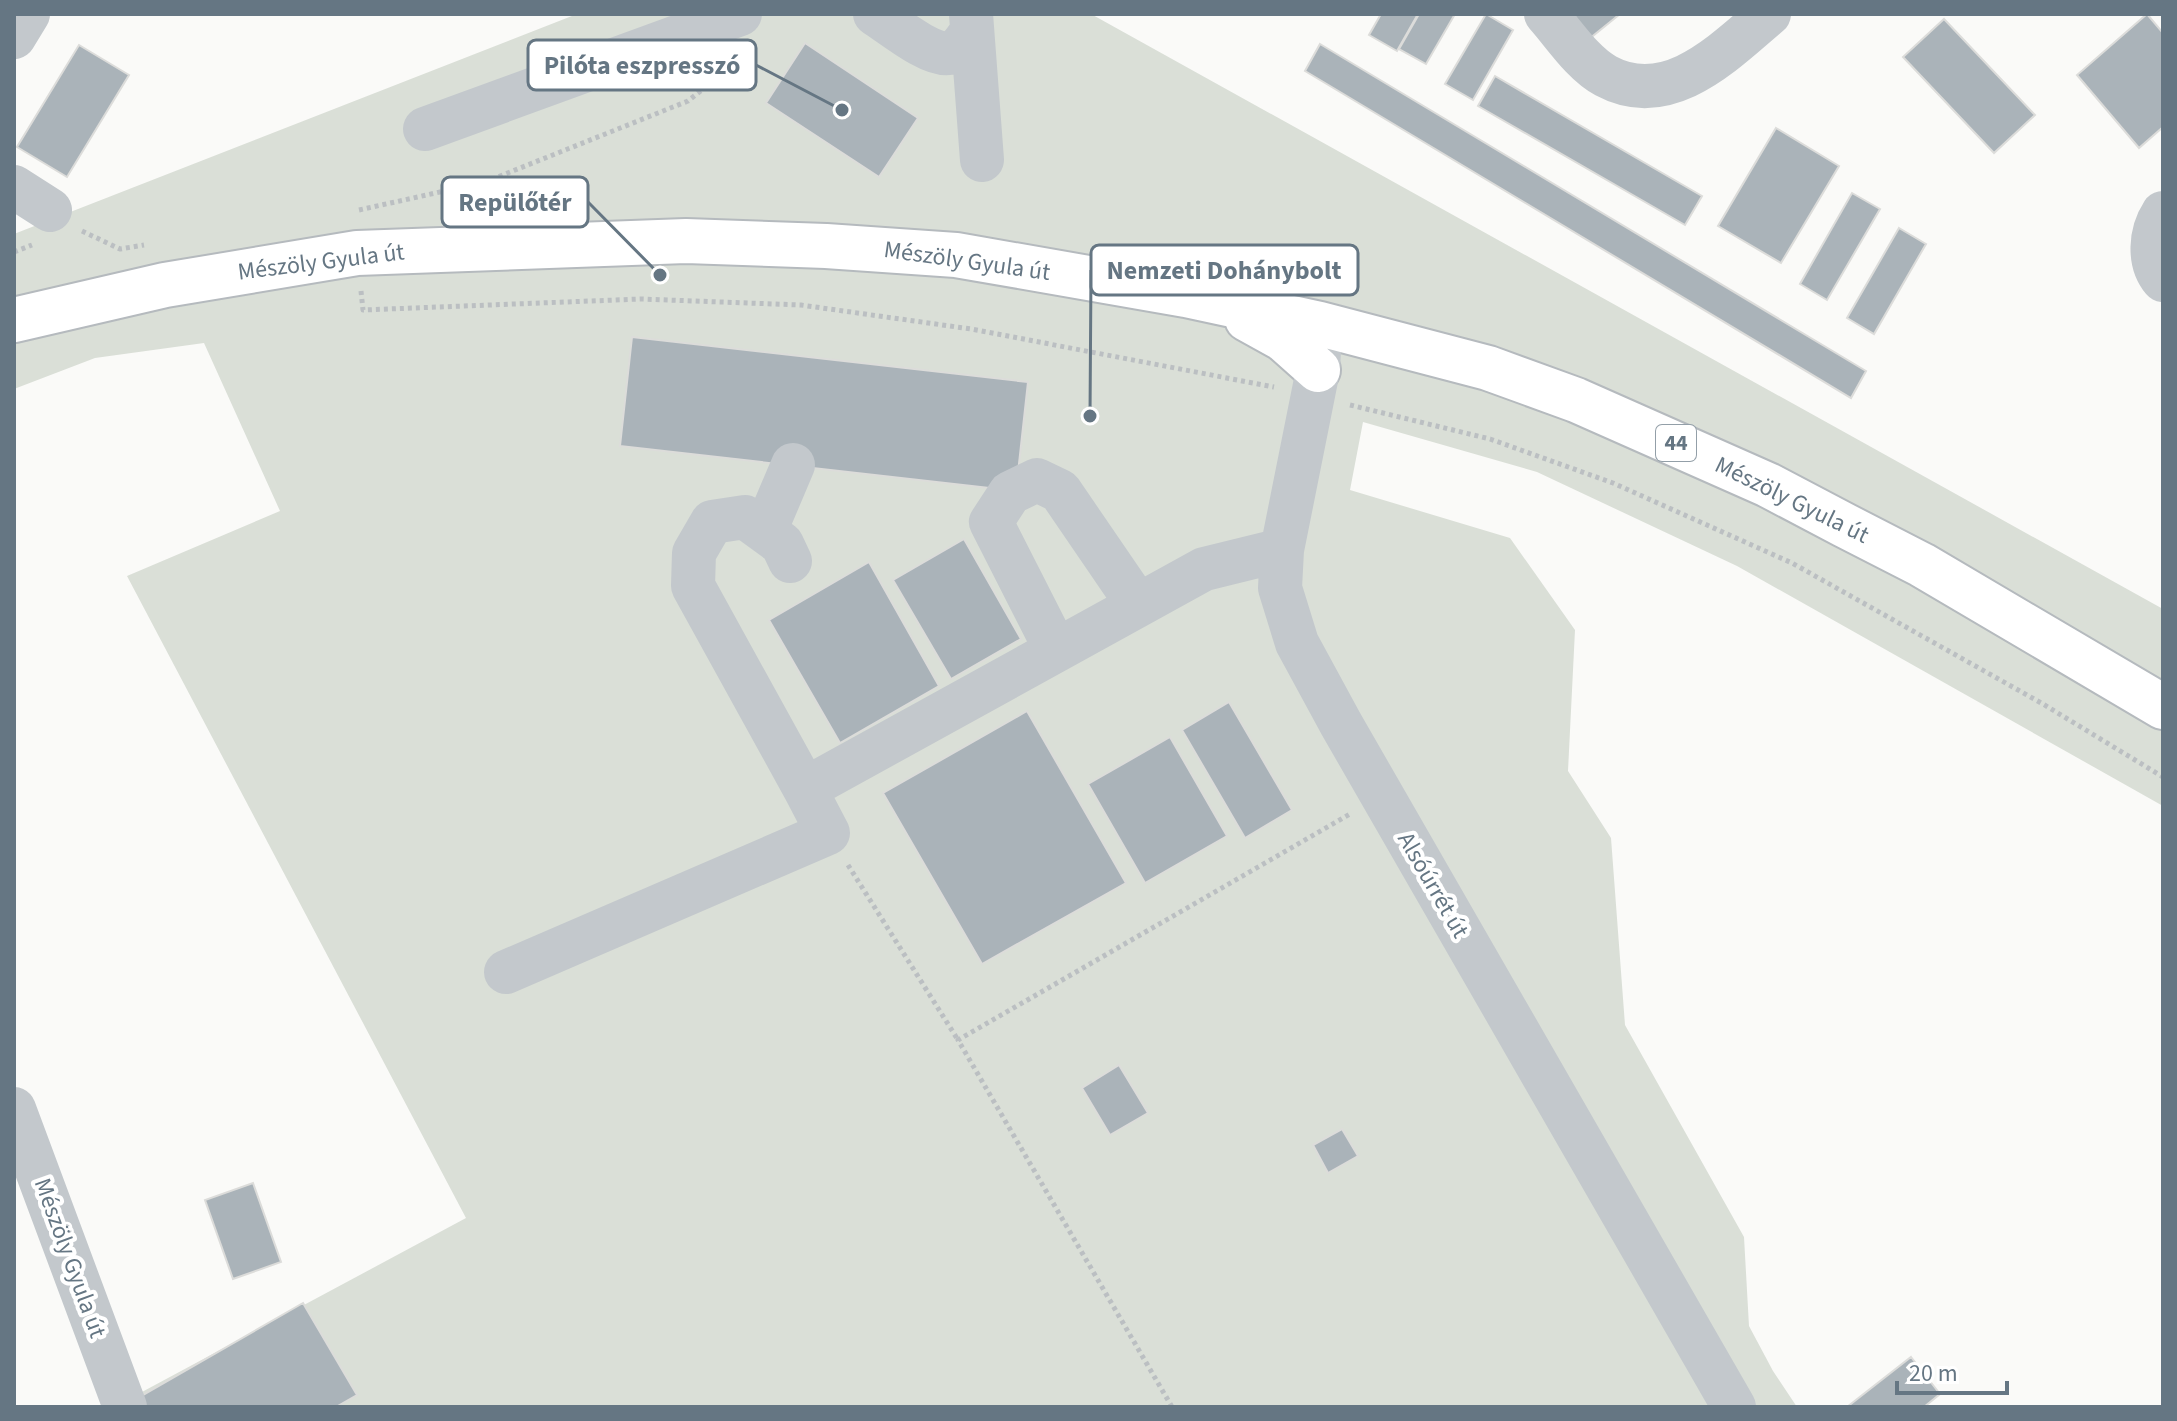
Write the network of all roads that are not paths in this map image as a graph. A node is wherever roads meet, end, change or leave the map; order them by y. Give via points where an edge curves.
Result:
1 (28, 14) edge
2 (875, 14) edge
3 (1546, 14) edge
4 (1769, 14) edge
5 (738, 15) edge
6 (971, 22) edge
7 (14, 37) edge
8 (425, 129) dead end
9 (982, 160) dead end
10 (14, 187) edge
11 (2163, 213) edge
12 (55, 227) road end
13 (2163, 280) edge
14 (1186, 295) junction
15 (14, 320) edge
16 (1320, 324) junction
17 (1318, 370) junction
18 (793, 465) dead end
19 (1282, 550) junction
20 (1138, 605) junction
21 (1056, 650) junction
22 (2163, 707) edge
23 (805, 789) junction
24 (506, 972) dead end
25 (14, 1109) edge
26 (125, 1407) edge
27 (1734, 1407) edge

1 - 7 street
2 - 6 street via 935,52 959,49
3 - 4 street via 1605,76 1654,86 1708,65
5 - 8 street
6 - 9 street
10 - 12 street
11 - 13 street via 2152,261
14 - 15 main road, Mészöly Gyula út / 44 via 956,255 654,242 357,253 165,285
14 - 16 main road, Mészöly Gyula út / 44
14 - 17 main road via 1283,339
16 - 17 street, Alsóúrrét út
16 - 22 main road, Mészöly Gyula út / 44 via 1488,368 1576,400 1768,485 1922,565
17 - 19 street, Alsóúrrét út
18 - 23 street via 778,546 745,517 712,522 694,553 693,586
19 - 20 street via 1204,569
19 - 27 street, Alsóúrrét út via 1280,588 1297,643
20 - 21 street
20 - 21 street via 1060,491 1037,480 1010,493 991,522
21 - 23 street
23 - 24 street via 828,833
25 - 26 street, Mészöly Gyula út

